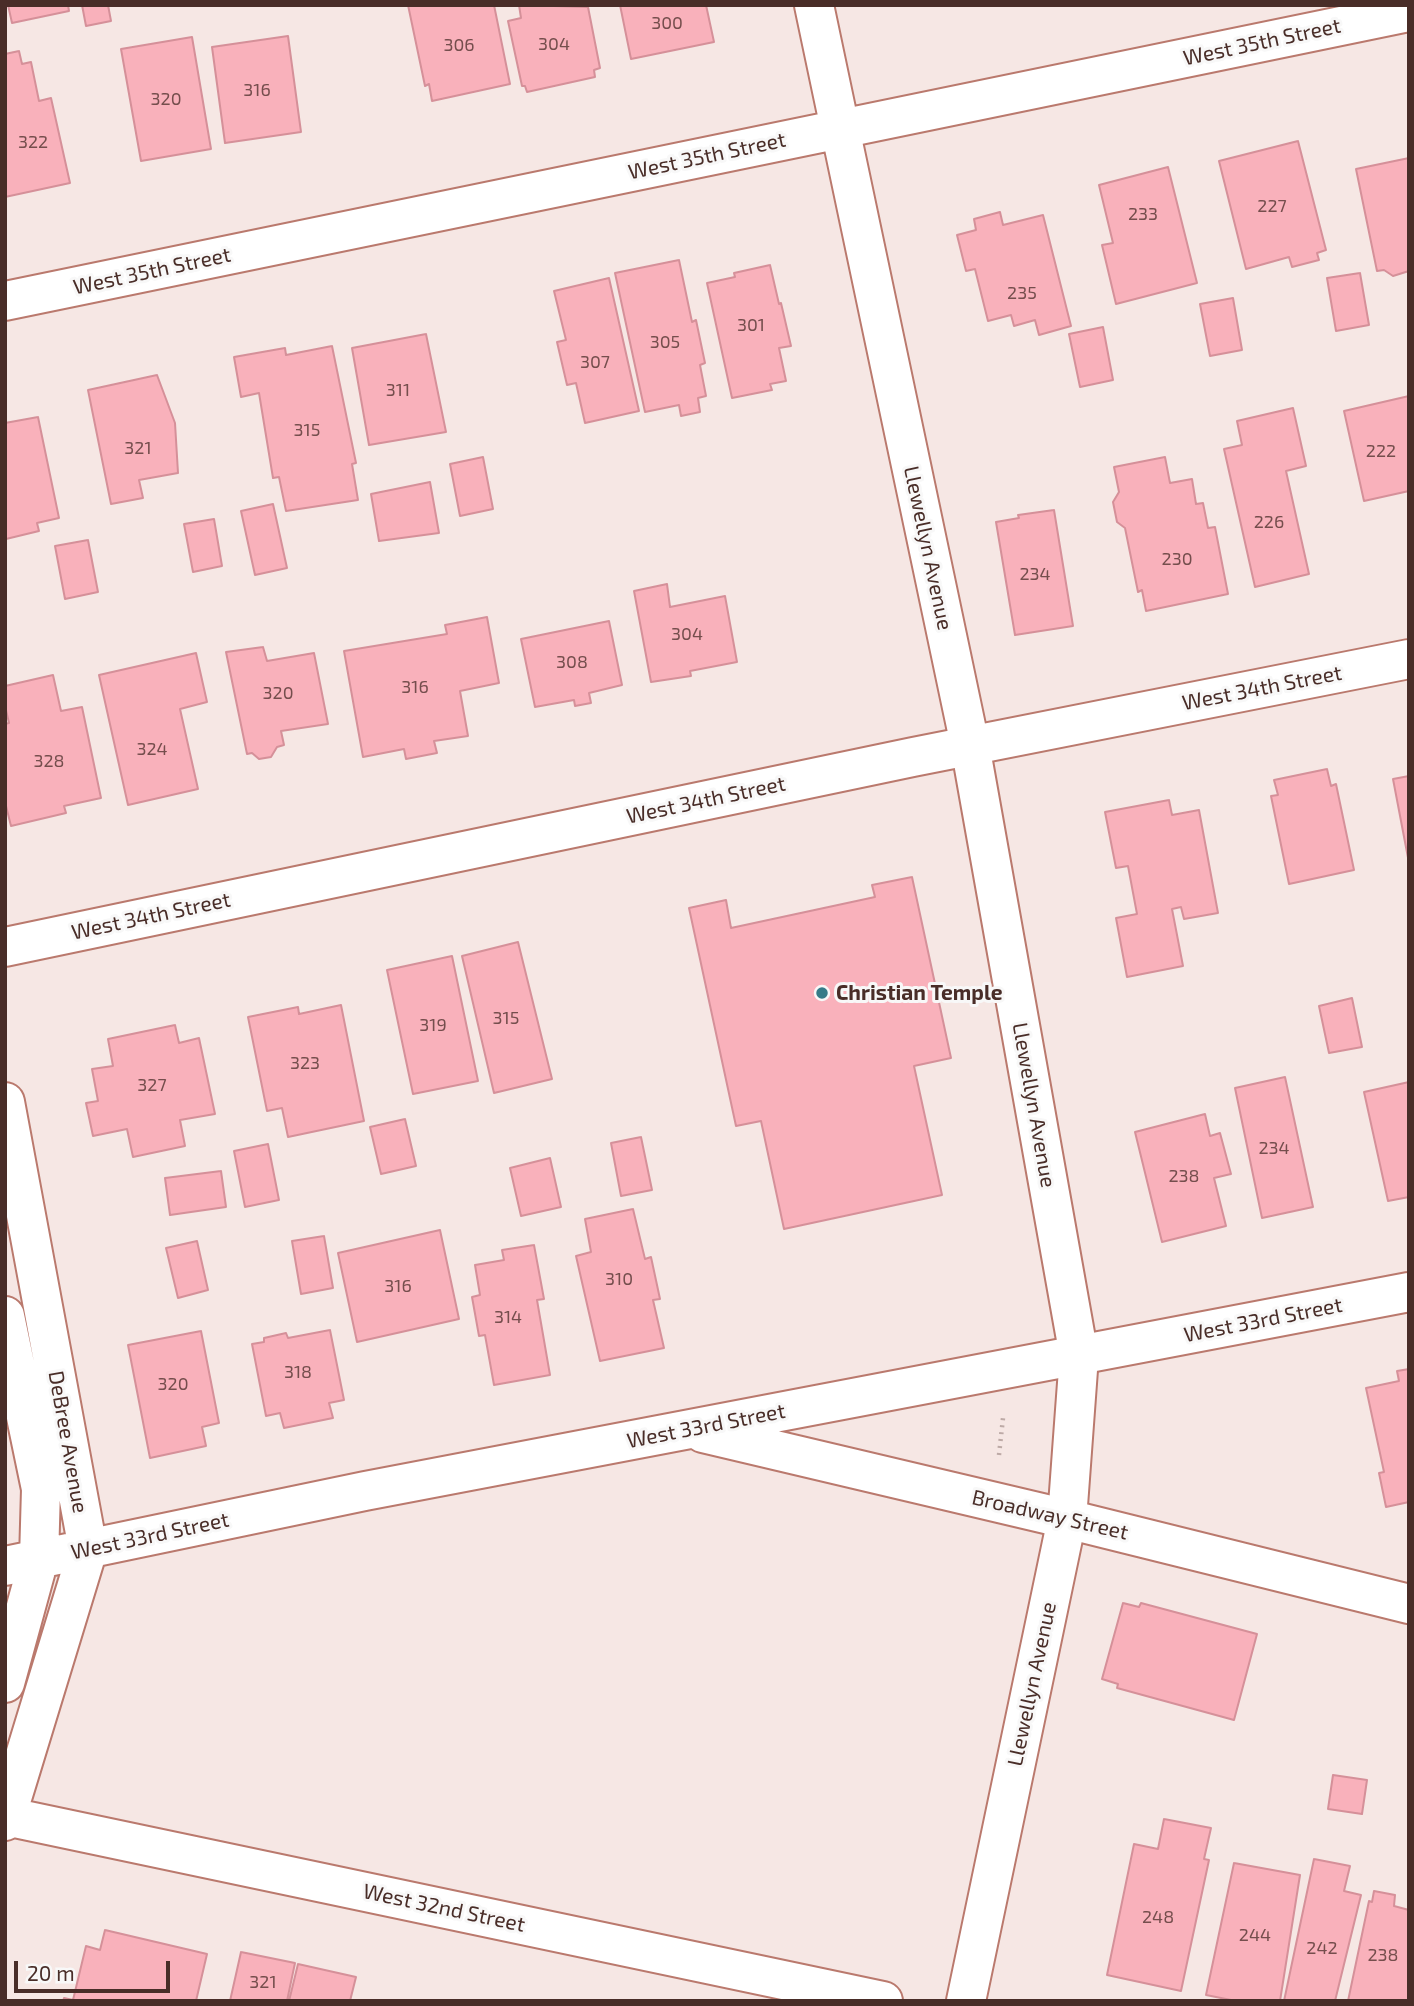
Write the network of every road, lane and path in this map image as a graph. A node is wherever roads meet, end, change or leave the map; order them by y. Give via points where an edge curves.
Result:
1 (814, 5) edge
2 (1409, 12) edge
3 (839, 128) junction
4 (5, 301) edge
5 (1409, 659) edge
6 (970, 745) junction
7 (5, 947) edge
8 (5, 1102) edge
9 (1409, 1292) edge
10 (5, 1316) edge
11 (1079, 1356) junction
12 (1004, 1416) dead end
13 (690, 1430) junction
14 (999, 1455) dead end
15 (1067, 1519) junction
16 (88, 1549) junction
17 (22, 1563) edge
18 (1409, 1604) edge
19 (5, 1683) edge
20 (5, 1810) edge
21 (6, 1818) edge
22 (883, 2001) edge
23 (966, 2001) edge

1 - 3 street, Llewellyn Avenue
2 - 3 street, West 35th Street
3 - 4 street, West 35th Street
3 - 6 street, Llewellyn Avenue
5 - 6 street, West 34th Street
6 - 7 street, West 34th Street
6 - 11 street, Llewellyn Avenue
8 - 16 street, DeBree Avenue
9 - 11 street, West 33rd Street
10 - 17 street, DeBree Avenue via 41,1489
11 - 13 street, West 33rd Street
11 - 15 street, Llewellyn Avenue
12 - 14 path
13 - 15 street, Broadway Street
13 - 16 street, West 33rd Street
15 - 18 street, Broadway Street
15 - 23 street, Llewellyn Avenue
16 - 17 street, West 33rd Street
16 - 21 street, DeBree Avenue
17 - 19 street, DeBree Avenue
20 - 21 street
21 - 22 street, West 32nd Street

